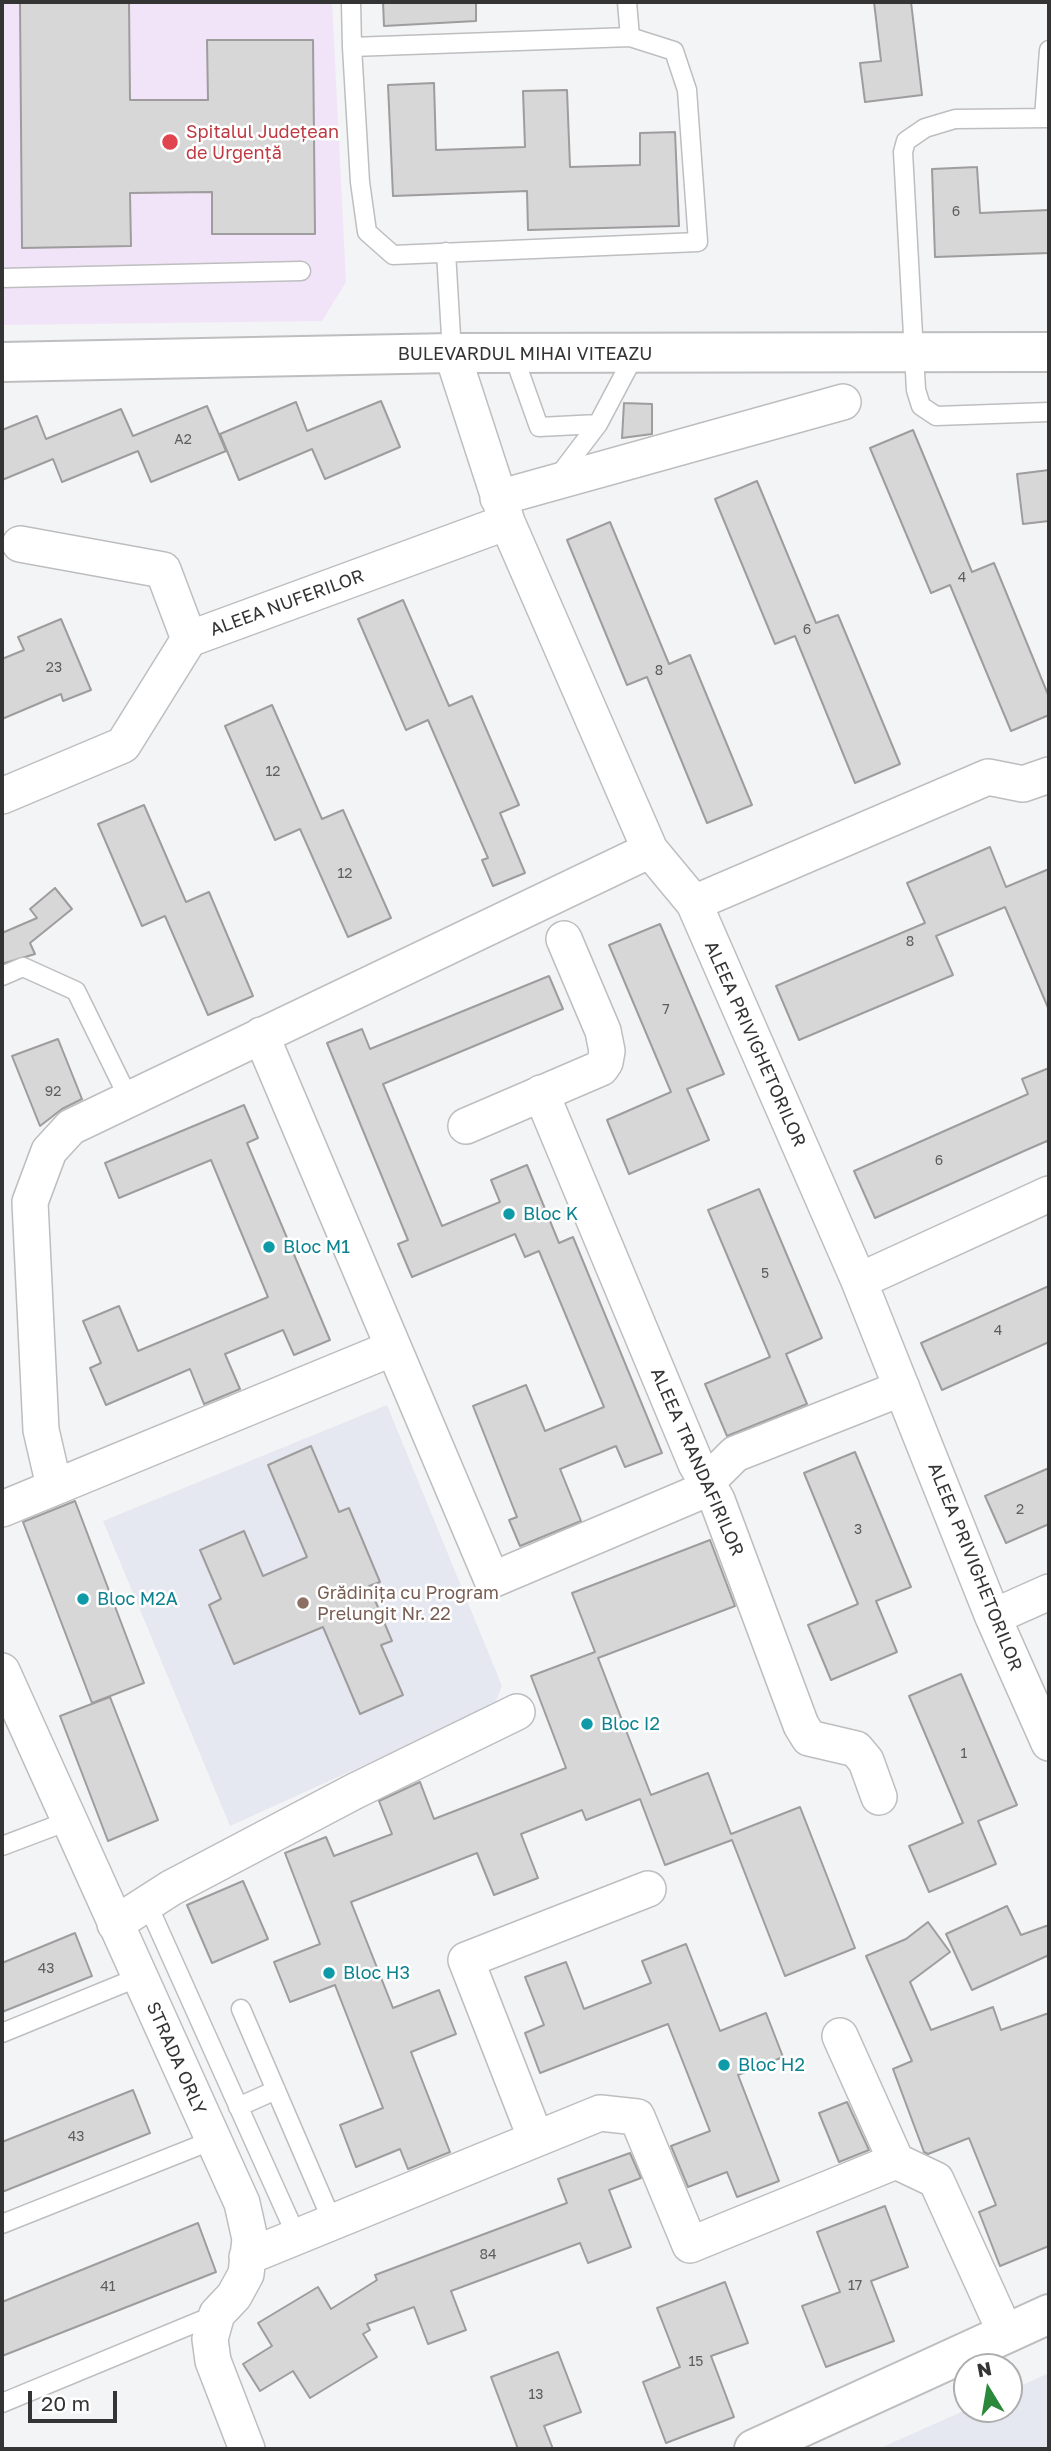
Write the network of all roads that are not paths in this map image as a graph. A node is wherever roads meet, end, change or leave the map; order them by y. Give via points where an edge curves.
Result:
1 (351, 2) edge
2 (627, 2) edge
3 (630, 37) junction
4 (352, 47) junction
5 (1049, 50) edge
6 (1047, 118) edge
7 (446, 253) junction
8 (301, 271) dead end
9 (2, 278) edge
10 (1049, 352) edge
11 (914, 353) junction
12 (452, 354) junction
13 (513, 354) junction
14 (635, 354) junction
15 (2, 362) edge
16 (843, 402) dead end
17 (1049, 412) edge
18 (598, 424) junction
19 (553, 484) junction
20 (503, 510) junction
21 (20, 544) dead end
22 (189, 639) junction
23 (1049, 775) edge
24 (2, 796) edge
25 (650, 850) junction
26 (694, 903) junction
27 (564, 939) dead end
28 (2, 976) edge
29 (261, 1034) junction
30 (541, 1093) junction
31 (130, 1101) junction
32 (466, 1126) dead end
33 (1049, 1194) edge
34 (859, 1281) junction
35 (393, 1348) junction
36 (902, 1388) junction
37 (705, 1480) junction
38 (54, 1486) junction
39 (2, 1509) edge
40 (1049, 1592) edge
41 (993, 1617) junction
42 (6, 1692) edge
43 (517, 1712) dead end
44 (1049, 1743) edge
45 (879, 1797) dead end
46 (68, 1821) junction
47 (2, 1846) edge
48 (648, 1889) dead end
49 (146, 1903) junction
50 (115, 1924) junction
51 (139, 1977) junction
52 (241, 2009) dead end
53 (2, 2033) edge
54 (840, 2036) dead end
55 (276, 2090) junction
56 (238, 2107) junction
57 (536, 2139) junction
58 (213, 2140) junction
59 (896, 2161) junction
60 (333, 2223) junction
61 (2, 2224) edge
62 (297, 2237) junction
63 (247, 2257) junction
64 (217, 2314) junction
65 (1049, 2314) edge
66 (1006, 2334) junction
67 (2, 2403) edge
68 (247, 2449) edge
69 (754, 2449) edge

1 - 4 lane
2 - 3 lane
3 - 4 lane
3 - 7 lane via 674,51 687,90 698,242
4 - 7 lane via 367,232 393,255
5 - 6 lane
6 - 11 lane via 954,119 925,128 906,141
7 - 12 lane
8 - 9 lane
10 - 11 main road, BULEVARDUL MIHAI VITEAZU
11 - 14 main road, BULEVARDUL MIHAI VITEAZU
11 - 17 lane via 921,406 936,416
12 - 13 main road, BULEVARDUL MIHAI VITEAZU
12 - 15 main road, BULEVARDUL MIHAI VITEAZU
12 - 20 street, ALEEA PRIVIGHETORILOR
13 - 14 main road, BULEVARDUL MIHAI VITEAZU
13 - 18 lane via 539,427
14 - 18 lane
16 - 19 street, ALEEA NUFERILOR
18 - 19 lane
19 - 20 street, ALEEA NUFERILOR
20 - 22 street, ALEEA NUFERILOR
20 - 25 street, ALEEA PRIVIGHETORILOR
21 - 22 street via 163,570
22 - 24 street, ALEEA NUFERILOR via 123,745
23 - 26 street via 1023,784 988,777
25 - 26 street, ALEEA PRIVIGHETORILOR
25 - 29 street
26 - 34 street, ALEEA PRIVIGHETORILOR
27 - 30 street via 607,1051 601,1068
28 - 31 lane via 23,967 76,991
29 - 31 street
29 - 35 street
30 - 32 street
30 - 37 street, ALEEA TRANDAFIRILOR
31 - 38 street via 71,1127 48,1151 30,1202 41,1430
33 - 34 street
34 - 36 street, ALEEA PRIVIGHETORILOR
35 - 37 street via 492,1580 695,1494
35 - 38 street
36 - 37 street via 735,1454
36 - 41 street, ALEEA PRIVIGHETORILOR
37 - 45 street, ALEEA TRANDAFIRILOR via 717,1500 801,1725 809,1738 856,1749 866,1761
38 - 39 street
40 - 41 street
41 - 44 street, ALEEA PRIVIGHETORILOR
42 - 46 street, STRADA ORLY
43 - 49 street via 355,1791
46 - 47 lane
46 - 50 street, STRADA ORLY
48 - 57 street via 466,1960
49 - 50 street
49 - 56 lane
50 - 51 street, STRADA ORLY
51 - 53 lane
51 - 58 street, STRADA ORLY
52 - 55 lane
54 - 59 street
55 - 56 lane
55 - 60 lane
56 - 62 lane
57 - 59 street via 600,2113 637,2118 690,2245
57 - 60 street
58 - 61 lane
58 - 63 street, STRADA ORLY via 242,2203 250,2239
59 - 66 street via 936,2180
60 - 62 street
62 - 63 street
63 - 64 street, STRADA ORLY via 246,2274
64 - 67 lane
64 - 68 street, STRADA ORLY via 210,2339 213,2361
65 - 66 main road
66 - 69 main road

